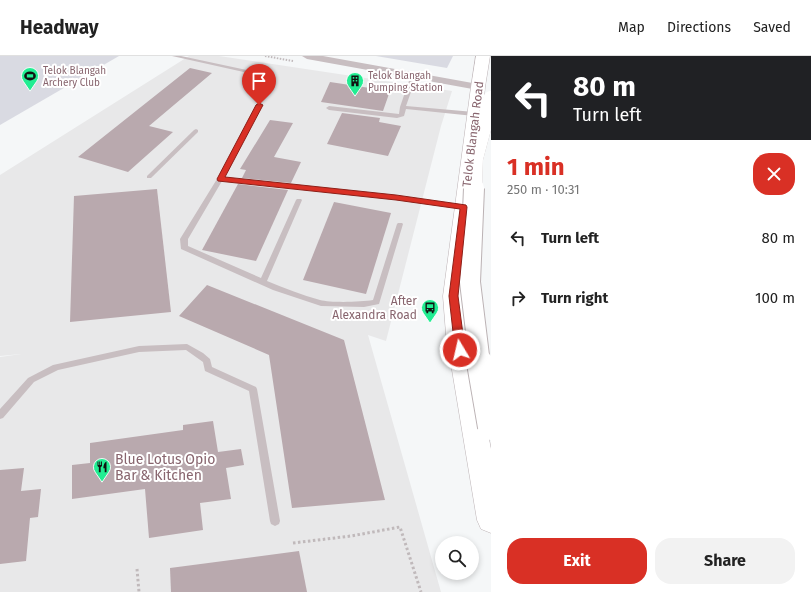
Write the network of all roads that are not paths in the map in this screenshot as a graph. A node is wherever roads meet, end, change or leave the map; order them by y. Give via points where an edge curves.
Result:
1 (174, 56) edge
2 (311, 56) edge
3 (483, 56) edge
4 (414, 75) junction
5 (271, 84) dead end
6 (484, 93) edge
7 (259, 105) dead end
8 (403, 107) junction
9 (329, 108) dead end
10 (474, 114) junction
11 (196, 131) dead end
12 (149, 177) dead end
13 (220, 179) junction
14 (299, 200) dead end
15 (464, 207) junction
16 (400, 224) dead end
17 (263, 281) junction
18 (457, 334) junction
19 (491, 353) edge
20 (0, 415) edge
21 (491, 427) edge
22 (491, 520) edge
23 (275, 521) dead end

1 - 5 lane via 259,74
2 - 4 street
3 - 6 main road, Telok Blangah Road
4 - 6 street
4 - 8 lane
6 - 10 main road, Telok Blangah Road
6 - 21 main road, bridge via 475,159 470,282
7 - 13 lane
8 - 9 lane via 402,115 397,116
8 - 10 lane
10 - 15 main road, Telok Blangah Road
11 - 12 lane
13 - 15 lane
13 - 17 lane via 184,239 184,247
14 - 17 lane
15 - 18 main road, Telok Blangah Road via 454,296
16 - 17 lane via 376,302 321,302 287,292
18 - 19 main road
18 - 22 main road, Telok Blangah Road
20 - 23 lane via 31,380 56,367 139,350 188,347 207,361 208,370 253,389

